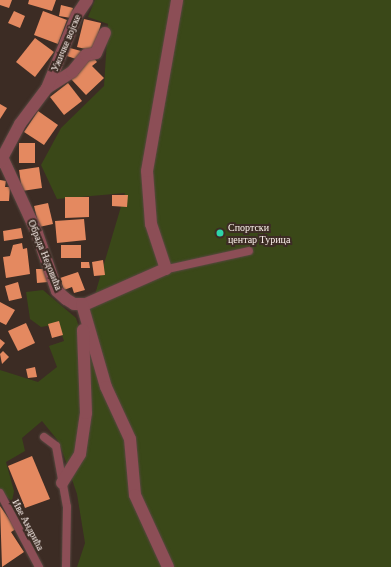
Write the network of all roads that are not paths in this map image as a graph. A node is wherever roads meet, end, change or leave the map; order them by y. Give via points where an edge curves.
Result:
1 (87, 0) edge
2 (177, 0) edge
3 (105, 33) dead end
4 (48, 88) junction
5 (1, 160) edge
6 (249, 251) dead end
7 (165, 270) junction
8 (82, 304) junction
9 (44, 437) dead end
10 (62, 483) junction
11 (0, 493) edge
12 (39, 567) edge
13 (66, 567) edge
14 (168, 567) edge

1 - 4 street, Ужичке војске via 77,15
2 - 7 street via 147,171 150,224
3 - 4 street, Ужичке војске via 96,53 86,55 72,72
4 - 5 street, Ужичке војске
5 - 8 street, Обрада Недовића via 36,233 57,291 74,304
6 - 7 lane
7 - 8 street
8 - 10 street via 86,413 80,454
8 - 14 street via 106,387 130,439 135,496
9 - 10 lane via 56,446
10 - 13 lane via 67,507
11 - 12 lane, Иве Андрића

